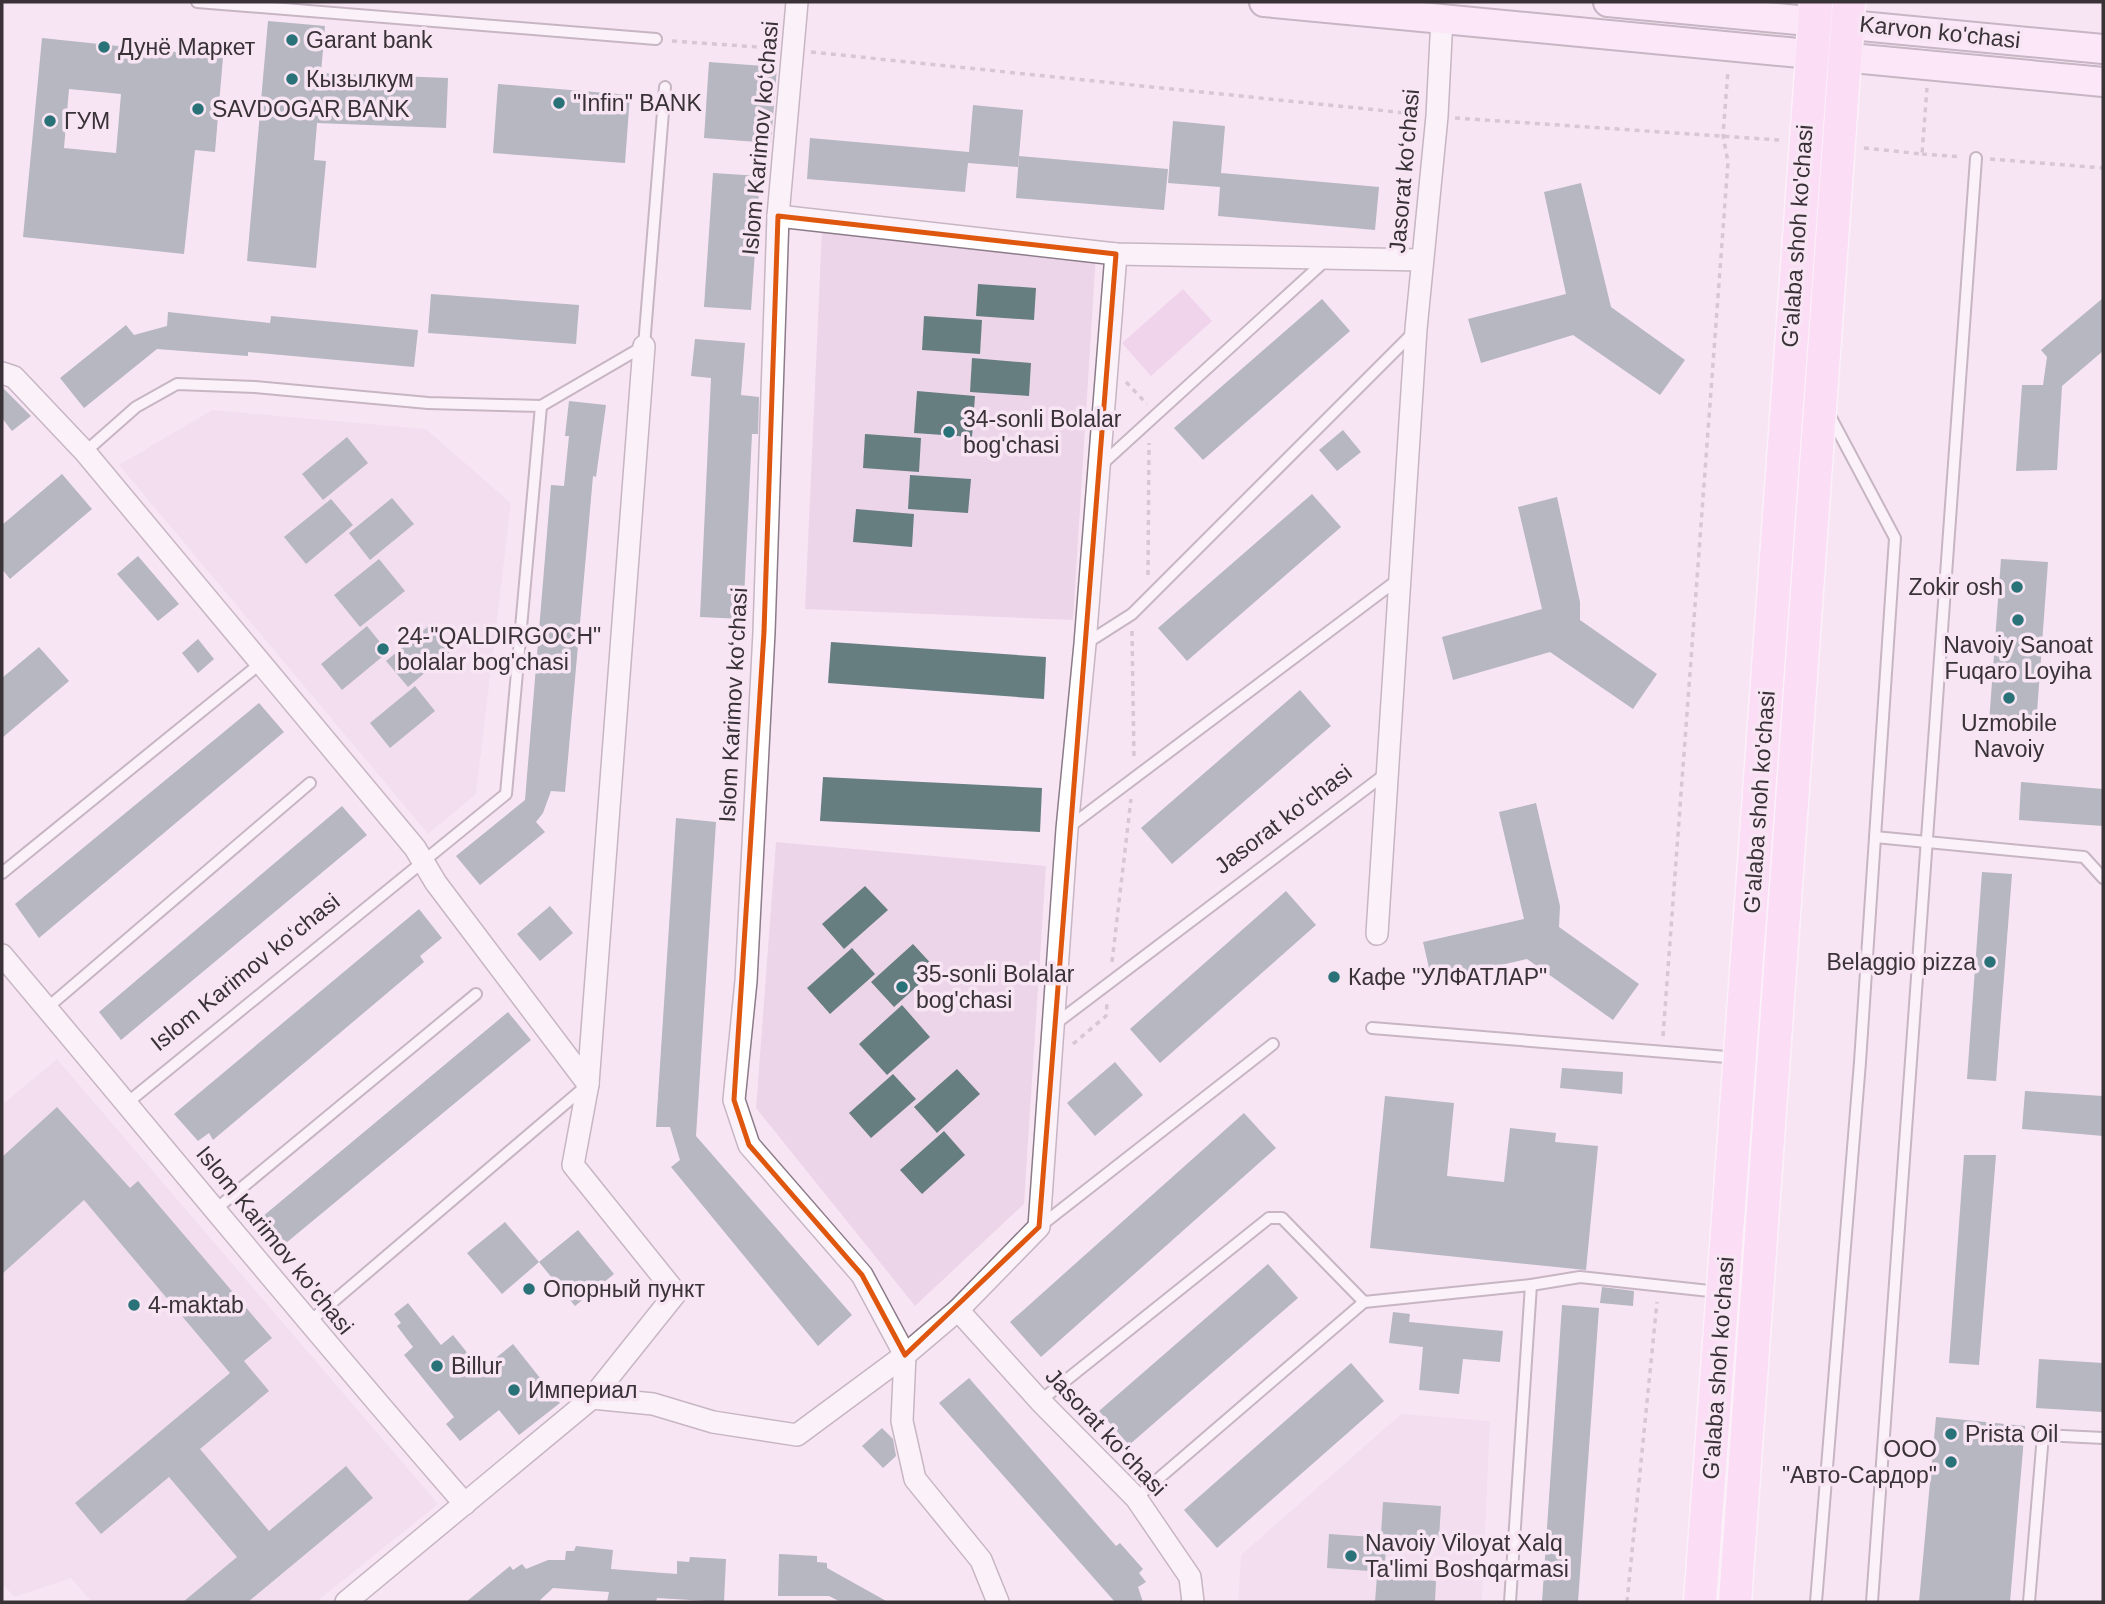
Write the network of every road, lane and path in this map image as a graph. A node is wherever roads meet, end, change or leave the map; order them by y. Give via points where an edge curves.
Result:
1 (197, 2) edge
2 (797, 2) edge
3 (1264, 2) edge
4 (1608, 2) edge
5 (246, 4) edge
6 (1815, 11) edge
7 (1848, 12) edge
8 (1442, 18) junction
9 (656, 39) joint
10 (2103, 49) edge
11 (794, 50) junction
12 (1811, 52) junction
13 (1845, 55) junction
14 (1929, 64) junction
15 (1728, 68) dead end
16 (2103, 82) edge
17 (665, 87) dead end
18 (1437, 117) junction
19 (1723, 135) junction
20 (1803, 142) junction
21 (1838, 145) junction
22 (1922, 154) junction
23 (1976, 158) junction
24 (2103, 168) edge
25 (778, 216) junction
26 (1116, 254) junction
27 (1329, 258) junction
28 (1422, 260) junction
29 (1416, 329) junction
30 (644, 346) junction
31 (1107, 361) junction
32 (2, 373) edge
33 (1821, 399) junction
34 (541, 406) junction
35 (1149, 422) junction
36 (85, 452) junction
37 (1099, 467) junction
38 (1402, 577) junction
39 (1132, 614) junction
40 (1085, 644) junction
41 (261, 663) junction
42 (1390, 770) junction
43 (1134, 777) junction
44 (310, 783) dead end
45 (1067, 829) junction
46 (1875, 837) junction
47 (1928, 842) junction
48 (422, 861) junction
49 (2, 873) edge
50 (2103, 878) edge
51 (1377, 934) dead end
52 (3, 957) edge
53 (1109, 983) junction
54 (476, 994) dead end
55 (47, 1008) junction
56 (1052, 1026) junction
57 (1372, 1028) dead end
58 (1273, 1044) dead end
59 (1662, 1051) junction
60 (1741, 1058) junction
61 (1050, 1064) junction
62 (588, 1084) junction
63 (127, 1103) junction
64 (216, 1209) junction
65 (1040, 1227) junction
66 (1531, 1285) junction
67 (1658, 1286) junction
68 (1723, 1293) junction
69 (1364, 1302) junction
70 (958, 1310) junction
71 (308, 1324) junction
72 (905, 1355) junction
73 (592, 1398) junction
74 (1040, 1401) junction
75 (2103, 1438) edge
76 (1136, 1498) junction
77 (465, 1504) junction
78 (346, 1602) edge
79 (998, 1602) edge
80 (1193, 1602) edge
81 (1510, 1602) edge
82 (1627, 1602) edge
83 (1700, 1602) edge
84 (1735, 1602) edge
85 (1816, 1602) edge
86 (1872, 1602) edge
87 (2029, 1602) edge

1 - 5 lane
2 - 11 street, Islom Karimov ko‘chasi
3 - 8 main road
4 - 6 main road, Karvon ko'chasi
5 - 9 lane
6 - 7 main road, Karvon ko'chasi
6 - 12 main road, G'alaba shoh ko'chasi
7 - 10 main road, Karvon ko'chasi
7 - 13 main road, G'alaba shoh ko'chasi
8 - 12 main road
8 - 18 street, Jasorat ko‘chasi
9 - 11 path
11 - 18 path
11 - 25 street, Islom Karimov ko‘chasi
12 - 13 main road
12 - 20 main road, G'alaba shoh ko'chasi
13 - 14 main road
13 - 21 main road, G'alaba shoh ko'chasi
14 - 16 main road
14 - 22 path
15 - 19 path
17 - 30 lane
18 - 19 path
18 - 28 street, Jasorat ko‘chasi
19 - 20 path
19 - 59 path via 1727,162
20 - 60 main road, G'alaba shoh ko'chasi
21 - 22 path
21 - 33 main road, G'alaba shoh ko'chasi
22 - 23 path
23 - 24 path
23 - 47 lane
25 - 26 street
25 - 72 street, Islom Karimov ko‘chasi via 764,632 746,981 734,1100 749,1145 862,1275
26 - 27 street
26 - 31 street
27 - 28 street
27 - 35 lane
28 - 29 street, Jasorat ko‘chasi
29 - 38 street, Jasorat ko‘chasi
29 - 39 lane
30 - 34 lane
30 - 62 street
31 - 35 path via 1149,407
31 - 37 street
32 - 36 street via 14,377
33 - 46 lane via 1895,538
33 - 84 main road, G'alaba shoh ko'chasi
34 - 36 lane via 428,403 177,384 136,407
34 - 48 lane, Islom Karimov ko‘chasi via 506,794
35 - 37 lane
35 - 39 path via 1148,582
36 - 41 street
37 - 40 street
38 - 42 street, Jasorat ko‘chasi
38 - 43 lane
39 - 40 lane
39 - 43 path
40 - 45 street
41 - 48 street
41 - 49 lane
42 - 51 street
42 - 53 lane, Jasorat ko‘chasi
43 - 45 lane
43 - 53 path
44 - 55 lane
45 - 56 street
46 - 47 lane
46 - 85 lane
47 - 50 lane via 2084,857
47 - 86 lane
48 - 62 street
48 - 63 lane, Islom Karimov ko‘chasi
52 - 55 street, Islom Karimov ko'chasi
53 - 56 lane, Jasorat ko‘chasi
53 - 61 path via 1106,1016
54 - 64 lane
55 - 63 street, Islom Karimov ko'chasi
56 - 61 street
57 - 59 lane
58 - 65 lane
59 - 60 lane
60 - 68 main road, G'alaba shoh ko'chasi
61 - 65 street
62 - 71 lane
62 - 73 street via 573,1165 676,1293
63 - 64 street, Islom Karimov ko'chasi
64 - 71 street, Islom Karimov ko'chasi
65 - 70 street
66 - 67 lane via 1580,1277
66 - 69 lane
66 - 81 lane
67 - 68 lane
67 - 82 path
68 - 83 main road, G'alaba shoh ko'chasi
69 - 74 lane via 1282,1218 1269,1218
69 - 76 lane
70 - 72 street
70 - 74 street, Jasorat ko‘chasi
71 - 77 street, Islom Karimov ko'chasi
72 - 73 street via 797,1435 713,1422 653,1404
72 - 79 street via 902,1420 915,1479 981,1560
73 - 77 street
74 - 76 street, Jasorat ko‘chasi
75 - 87 lane via 2043,1435
76 - 80 street, Jasorat ko‘chasi via 1190,1577
77 - 78 street

